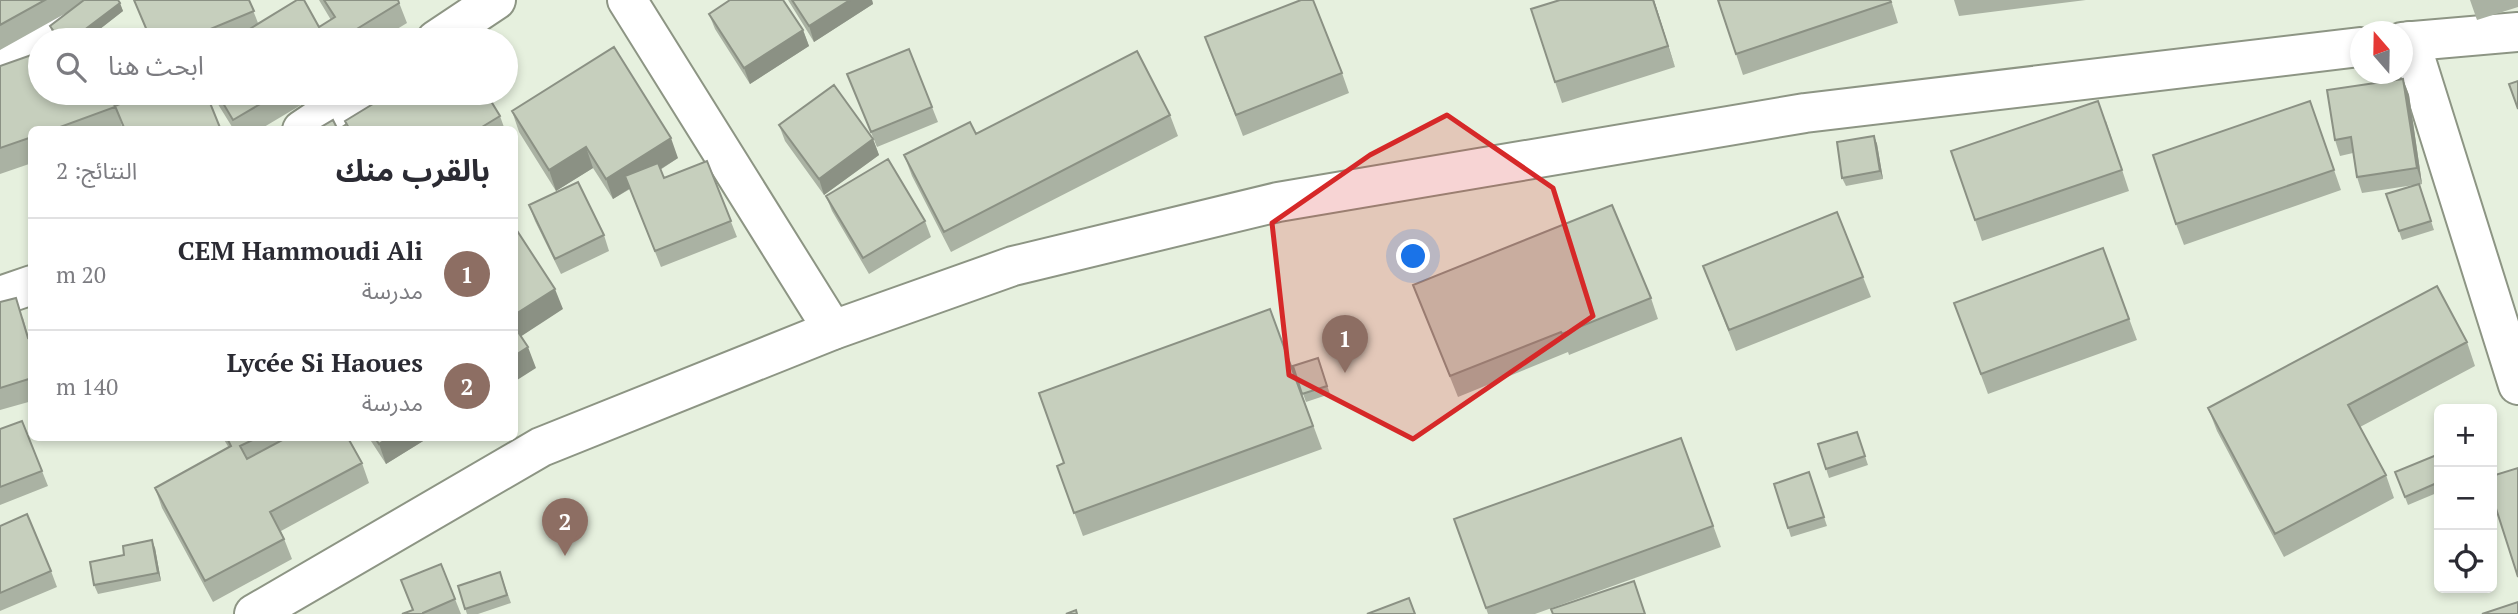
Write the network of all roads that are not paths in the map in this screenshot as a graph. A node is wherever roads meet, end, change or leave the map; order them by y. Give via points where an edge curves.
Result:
1 (88, 0) edge
2 (496, 0) edge
3 (628, 0) edge
4 (40, 28) edge
5 (454, 28) edge
6 (2518, 32) edge
7 (28, 35) edge
8 (2413, 41) edge
9 (2350, 48) edge
10 (0, 51) edge
11 (2413, 63) edge
12 (339, 105) edge
13 (308, 126) edge
14 (28, 286) edge
15 (0, 296) edge
16 (833, 330) junction
17 (2518, 385) edge
18 (254, 614) edge

1 - 4 main road
2 - 5 main road
3 - 16 main road
6 - 8 main road
7 - 10 main road
9 - 16 main road via 1805,113 1278,202 1013,266
11 - 17 main road
12 - 13 main road
14 - 15 main road
16 - 18 main road via 541,447

